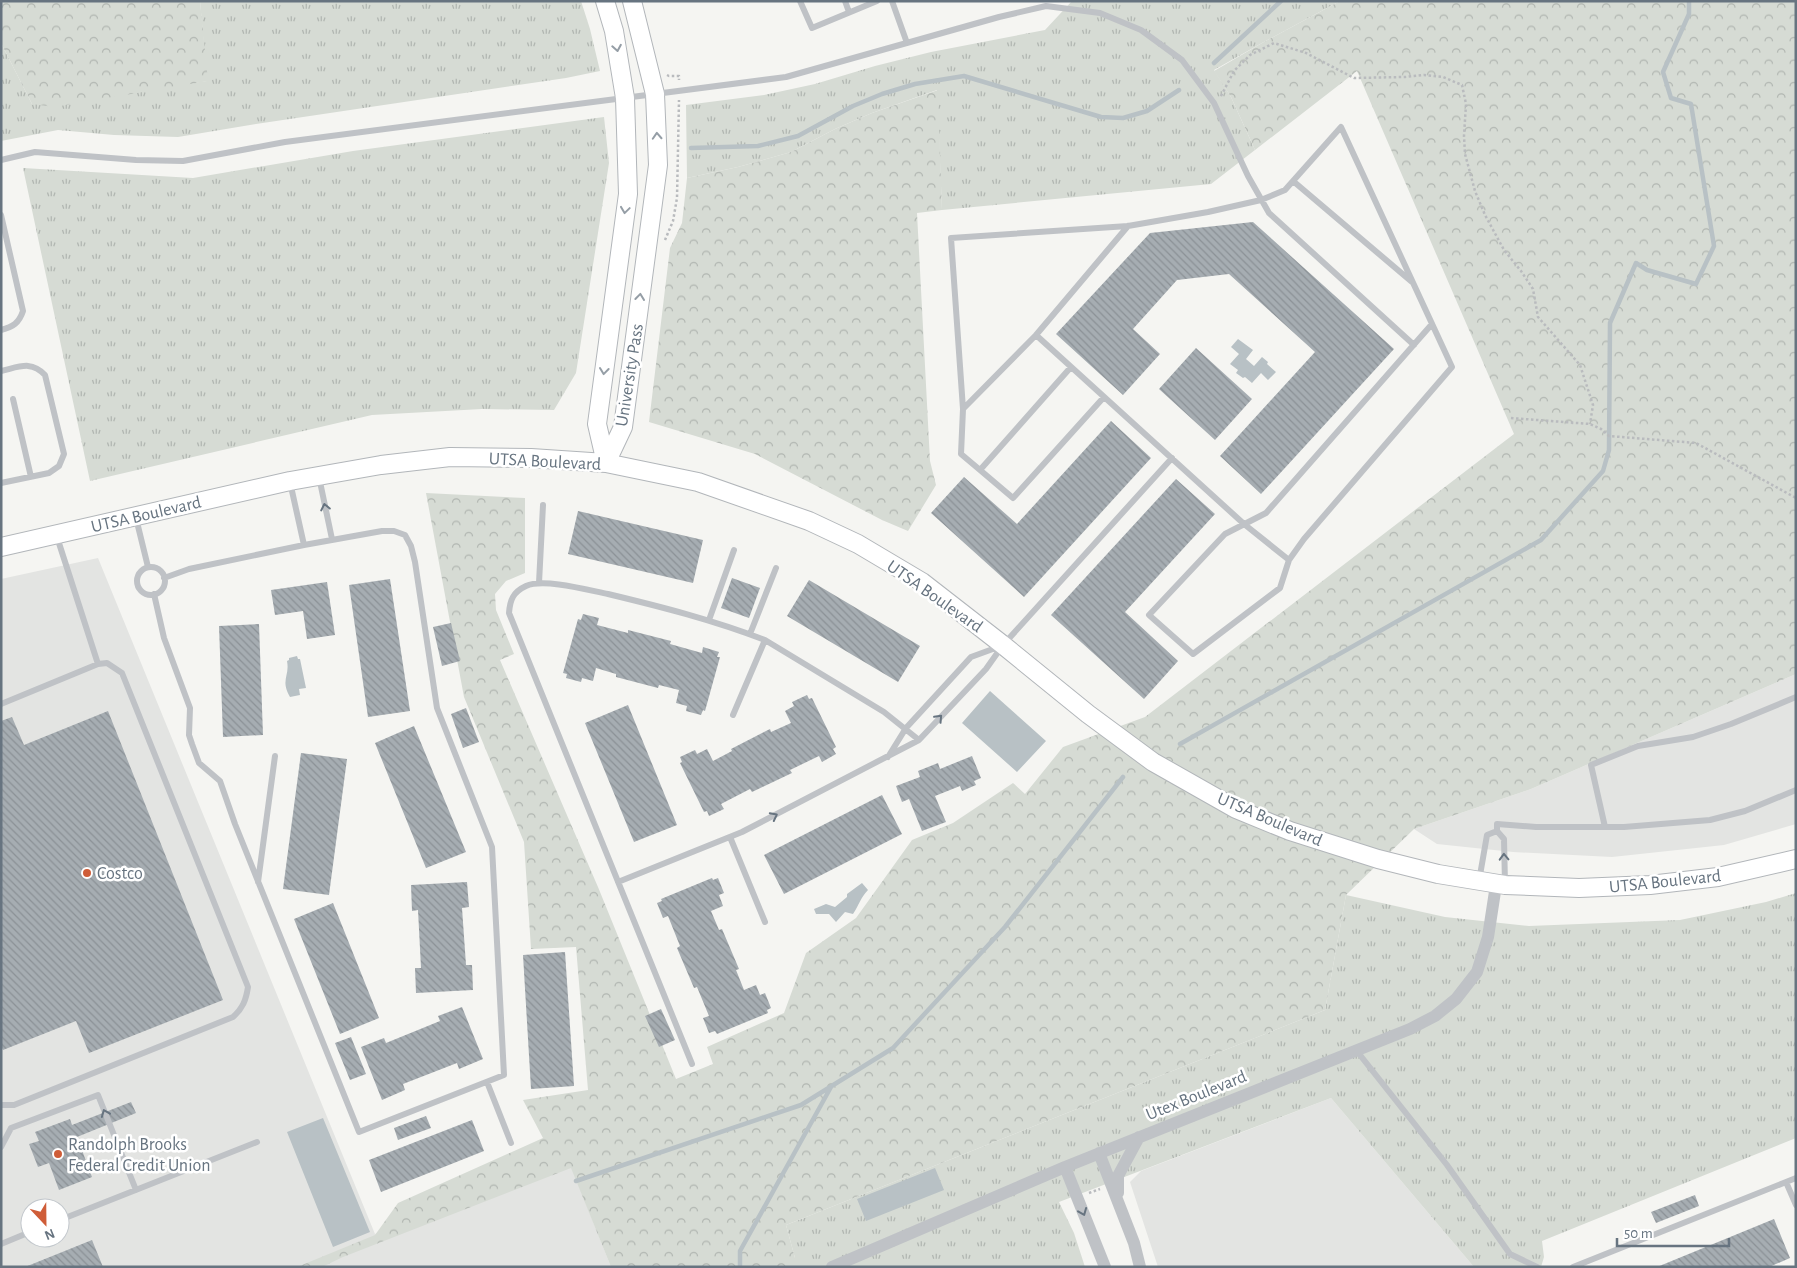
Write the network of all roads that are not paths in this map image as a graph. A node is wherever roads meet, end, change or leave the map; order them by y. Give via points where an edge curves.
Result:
1 (605, 1) edge
2 (632, 1) edge
3 (800, 1) edge
4 (845, 1) edge
5 (877, 1) edge
6 (892, 1) edge
7 (849, 12) junction
8 (907, 43) junction
9 (655, 94) junction
10 (625, 98) junction
11 (1, 160) edge
12 (1293, 181) junction
13 (1261, 200) junction
14 (1, 215) edge
15 (1128, 226) junction
16 (1414, 284) junction
17 (1432, 324) junction
18 (1, 330) edge
19 (1036, 336) junction
20 (1414, 345) junction
21 (1071, 367) junction
22 (1, 372) edge
23 (1104, 397) junction
24 (13, 398) dead end
25 (963, 409) junction
26 (1172, 458) junction
27 (606, 463) junction
28 (980, 470) junction
29 (318, 475) junction
30 (31, 477) junction
31 (290, 481) junction
32 (1, 483) edge
33 (543, 505) dead end
34 (136, 516) junction
35 (1244, 524) junction
36 (56, 534) junction
37 (332, 540) junction
38 (304, 545) junction
39 (1, 547) edge
40 (734, 550) dead end
41 (1289, 560) junction
42 (148, 567) junction
43 (776, 568) dead end
44 (164, 578) junction
45 (539, 583) junction
46 (154, 594) junction
47 (709, 620) junction
48 (750, 634) junction
49 (765, 640) junction
50 (1003, 645) junction
51 (98, 664) junction
52 (1796, 697) edge
53 (1, 704) edge
54 (733, 715) dead end
55 (906, 728) junction
56 (919, 740) junction
57 (275, 756) dead end
58 (887, 758) junction
59 (1796, 790) edge
60 (1605, 827) junction
61 (1497, 831) junction
62 (730, 837) junction
63 (1796, 859) edge
64 (1478, 881) junction
65 (618, 882) junction
66 (258, 883) junction
67 (1501, 885) junction
68 (765, 922) dead end
69 (1356, 1050) junction
70 (692, 1064) dead end
71 (487, 1082) junction
72 (1, 1105) edge
73 (1140, 1137) junction
74 (256, 1142) dead end
75 (511, 1143) dead end
76 (1, 1147) edge
77 (1099, 1153) junction
78 (1065, 1167) junction
79 (1796, 1178) edge
80 (1786, 1182) junction
81 (136, 1190) junction
82 (1119, 1205) junction
83 (1796, 1205) edge
84 (70, 1216) edge
85 (20, 1236) edge
86 (1, 1244) edge
87 (1592, 1264) edge
88 (832, 1267) edge
89 (1105, 1267) edge
90 (1140, 1267) edge
91 (1537, 1267) edge
92 (1573, 1267) edge

1 -> 10 main road, University Pass via 614,31
2 - 9 main road, University Pass
3 - 7 lane via 812,28
4 - 7 lane
5 - 7 lane
6 - 8 lane
8 - 9 lane via 786,77
8 - 13 lane via 1046,6 1100,13 1141,30 1182,60 1214,103
9 - 10 lane
27 -> 9 main road, University Pass via 623,427 658,165
10 - 11 lane via 285,142 182,161 35,152
10 -> 27 main road, University Pass via 628,194 597,424
12 - 13 lane via 1285,190
12 - 16 lane
12 - 16 lane via 1342,126
13 - 15 lane
13 - 20 lane via 1269,212
14 - 18 lane via 23,311 20,320
15 - 19 lane
15 - 25 lane via 952,238
16 - 17 lane
17 - 20 lane
17 - 41 lane via 1452,367
19 - 21 lane
19 - 25 lane
20 - 35 lane via 1266,513
21 - 23 lane
21 - 28 lane
22 - 30 lane via 29,365 39,368 45,375 64,454 59,466 49,473
23 - 26 lane
23 - 28 lane via 1013,498
24 - 30 lane
25 - 28 lane via 961,454
26 - 35 lane
26 - 50 lane
27 - 29 main road, UTSA Boulevard via 450,457
27 - 50 main road, UTSA Boulevard via 698,482 809,520 858,544 922,582
29 - 31 main road, UTSA Boulevard
37 -> 29 lane
30 - 32 lane
31 - 34 main road, UTSA Boulevard
31 - 38 lane
33 - 45 lane
34 - 36 main road, UTSA Boulevard
34 - 42 lane
35 - 41 lane
35 - 41 lane via 1225,534 1149,614 1193,654 1280,588
36 - 39 main road, UTSA Boulevard
36 - 51 lane
37 - 38 lane
37 - 71 lane via 394,531 405,535 411,546 437,708 492,847 504,1075
38 - 44 lane via 189,569
40 - 47 lane
42 - 44 lane via 158,569
42 - 46 lane via 139,574 138,584 144,592
43 - 48 lane
44 - 46 lane via 162,588
45 - 47 lane via 578,587
45 - 65 lane via 515,593 509,613
46 - 66 lane via 164,638 190,708 192,744 199,763 220,781
47 - 48 lane
48 - 49 lane
49 - 54 lane
49 - 55 lane
50 - 55 lane via 971,657
56 -> 50 lane via 986,669
50 - 64 main road, UTSA Boulevard via 1153,762 1236,808 1290,831 1378,859
51 - 53 lane
51 - 72 lane via 107,662 115,667 128,686 248,988 247,998 233,1017 14,1105
52 - 60 lane via 1693,737 1638,746 1591,765
55 - 56 lane
55 - 58 lane
56 - 58 lane
57 - 66 lane
62 -> 58 lane
59 - 60 lane via 1746,811 1710,820
60 - 61 lane via 1536,828 1497,824
61 - 64 lane via 1487,835
67 -> 61 lane via 1504,839
62 - 65 lane
62 - 68 lane
63 - 67 main road, UTSA Boulevard via 1718,877 1650,885 1579,888
64 - 67 main road, UTSA Boulevard
65 - 70 lane
66 - 71 lane via 359,1132
67 - 69 street, Utex Boulevard via 1477,972 1456,999 1435,1016 1410,1029
69 - 73 street, Utex Boulevard
69 - 91 lane via 1447,1165 1510,1254
71 - 75 lane
73 - 77 street, Utex Boulevard
73 - 82 street via 1118,1176
74 - 81 lane
81 -> 76 lane via 98,1095 12,1128
77 - 78 street, Utex Boulevard
77 - 82 street
78 - 88 street, Utex Boulevard
78 -> 89 street
79 - 80 lane
80 - 83 lane
80 - 87 lane
81 - 84 lane
82 - 90 street
85 - 86 lane
87 - 92 lane

